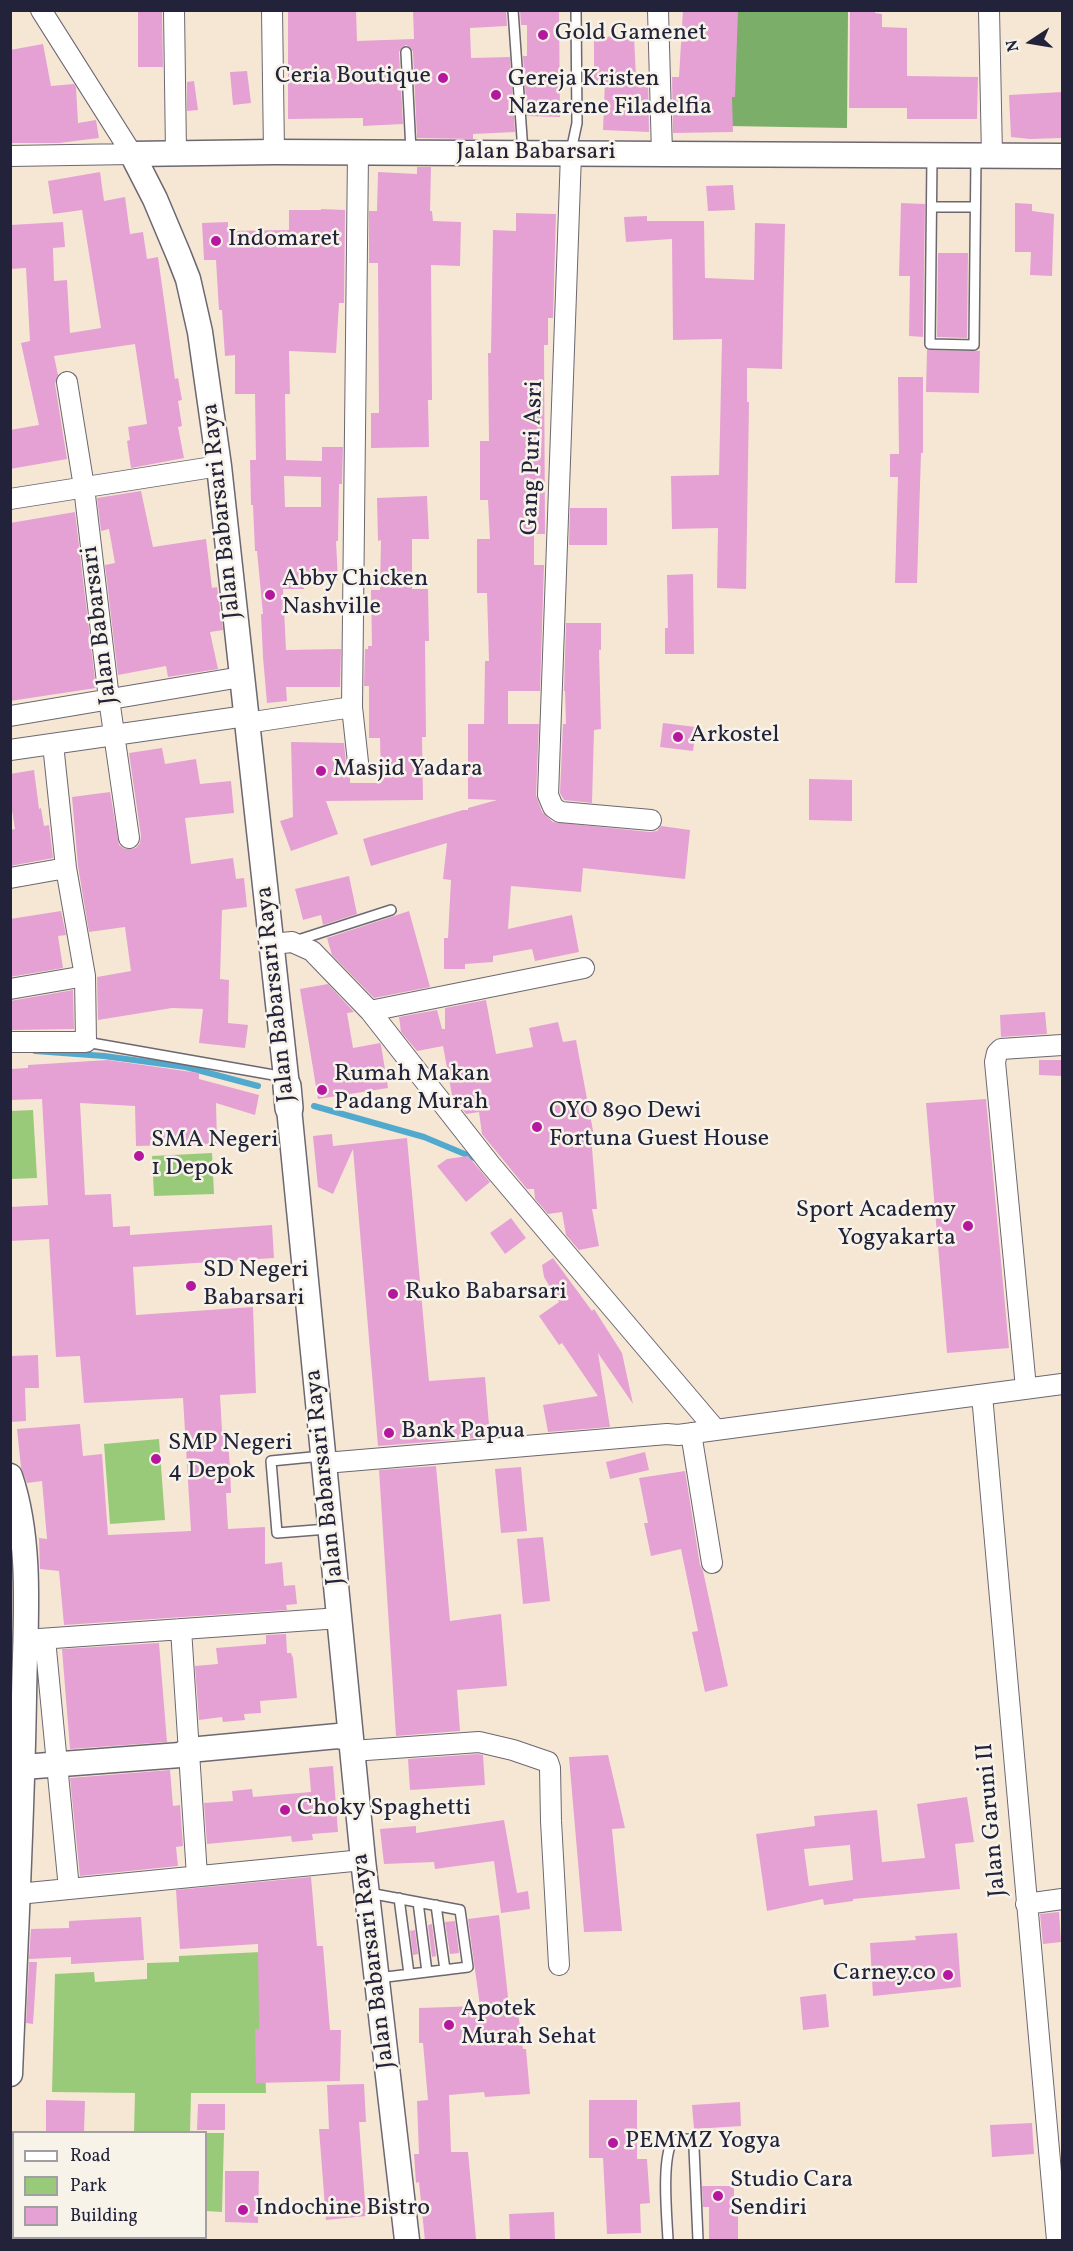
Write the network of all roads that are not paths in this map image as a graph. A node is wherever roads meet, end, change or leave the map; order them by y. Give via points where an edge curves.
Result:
1 (41, 10) edge
2 (174, 10) edge
3 (272, 10) edge
4 (513, 10) edge
5 (576, 10) edge
6 (658, 10) edge
7 (989, 10) edge
8 (406, 52) dead end
9 (274, 152) junction
10 (176, 153) junction
11 (358, 153) junction
12 (411, 153) junction
13 (132, 154) junction
14 (523, 154) junction
15 (570, 154) junction
16 (662, 154) junction
17 (10, 156) edge
18 (932, 156) junction
19 (984, 156) junction
20 (1062, 156) edge
21 (932, 207) junction
22 (975, 207) junction
23 (67, 382) dead end
24 (219, 466) junction
25 (84, 487) junction
26 (10, 500) edge
27 (241, 677) junction
28 (109, 699) junction
29 (352, 707) junction
30 (10, 716) edge
31 (246, 719) junction
32 (115, 735) junction
33 (53, 744) junction
34 (10, 750) edge
35 (358, 762) dead end
36 (651, 820) dead end
37 (129, 838) dead end
38 (66, 868) junction
39 (10, 878) edge
40 (391, 910) dead end
41 (282, 943) junction
42 (584, 968) dead end
43 (85, 976) junction
44 (10, 989) edge
45 (370, 1011) junction
46 (10, 1042) edge
47 (86, 1042) junction
48 (1062, 1045) edge
49 (288, 1091) junction
50 (1062, 1384) edge
51 (1026, 1388) junction
52 (982, 1395) junction
53 (716, 1430) junction
54 (691, 1433) junction
55 (324, 1460) junction
56 (10, 1476) edge
57 (331, 1528) junction
58 (712, 1563) dead end
59 (340, 1618) junction
60 (181, 1629) junction
61 (35, 1640) junction
62 (352, 1745) junction
63 (186, 1755) junction
64 (57, 1764) junction
65 (23, 1767) junction
66 (363, 1860) junction
67 (197, 1876) junction
68 (69, 1889) junction
69 (366, 1892) junction
70 (18, 1894) junction
71 (399, 1898) junction
72 (1062, 1899) edge
73 (418, 1902) junction
74 (1026, 1904) junction
75 (436, 1905) junction
76 (559, 1965) dead end
77 (445, 1970) junction
78 (428, 1972) junction
79 (409, 1974) junction
80 (376, 1978) junction
81 (10, 2074) edge
82 (407, 2241) edge
83 (668, 2241) edge
84 (698, 2241) edge
85 (1058, 2241) edge

1 - 13 street
2 - 10 street
3 - 9 street
4 - 14 lane
5 - 15 lane, Gang Puri Asri via 578,123
6 - 16 street
7 - 19 street
8 - 12 lane
9 - 10 street, Jalan Babarsari
9 - 11 street, Jalan Babarsari
10 - 13 street, Jalan Babarsari
11 - 12 street, Jalan Babarsari
11 - 29 street
12 - 14 street, Jalan Babarsari
13 - 17 street, Jalan Babarsari
13 - 24 street, Jalan Babarsari Raya via 156,199 188,279 200,332
14 - 15 street, Jalan Babarsari
15 - 16 street, Jalan Babarsari
15 - 36 street, Gang Puri Asri via 548,795 560,812
16 - 18 street, Jalan Babarsari
18 - 19 street, Jalan Babarsari
18 - 21 lane
19 - 20 street, Jalan Babarsari
19 - 22 lane
21 - 22 lane
21 - 22 lane via 930,344 974,345
23 - 25 street, Jalan Babarsari
24 - 25 street
24 - 27 street, Jalan Babarsari Raya
25 - 26 street
25 - 28 street, Jalan Babarsari
27 - 28 street
27 - 31 street, Jalan Babarsari Raya
28 - 30 street
28 - 32 street, Jalan Babarsari
29 - 31 street
29 - 35 street
31 - 32 street
31 - 41 street, Jalan Babarsari Raya
32 - 33 street
32 - 37 street, Jalan Babarsari
33 - 34 street
33 - 38 street
38 - 39 street
38 - 43 street
40 - 41 lane
41 - 45 street via 312,951
41 - 49 street, Jalan Babarsari Raya
42 - 45 street
43 - 44 street
43 - 47 street
45 - 53 street via 490,1164
46 - 47 street
47 - 49 lane
48 - 51 street via 1001,1048 995,1062
49 - 55 street, Jalan Babarsari Raya
50 - 51 street
51 - 52 street
52 - 53 street
52 - 74 street, Jalan Garuni II
53 - 54 street
54 - 55 street
54 - 58 street
55 - 57 street, Jalan Babarsari Raya
55 - 57 lane via 271,1461 277,1533
56 - 61 street via 21,1513
57 - 59 street, Jalan Babarsari Raya
59 - 60 street
59 - 62 street, Jalan Babarsari Raya
60 - 61 street
60 - 63 street
61 - 64 street
61 - 65 street
62 - 63 street
62 - 66 street, Jalan Babarsari Raya
62 - 76 street via 479,1742 548,1762
63 - 64 street
63 - 67 street
64 - 65 street
64 - 68 street
65 - 70 street
66 - 67 street
66 - 69 street, Jalan Babarsari Raya
67 - 68 street
68 - 70 street
69 - 71 lane
69 - 80 street, Jalan Babarsari Raya
70 - 81 street
71 - 73 lane
71 - 79 lane
72 - 74 street
73 - 75 lane
73 - 78 lane
74 - 85 street, Jalan Garuni II
75 - 77 lane
75 - 77 lane via 460,1910 468,1967
77 - 78 lane
78 - 79 lane
79 - 80 lane
80 - 82 street, Jalan Babarsari Raya
83 - 84 lane via 666,2160 668,2147 673,2140 681,2139 688,2139 694,2148

